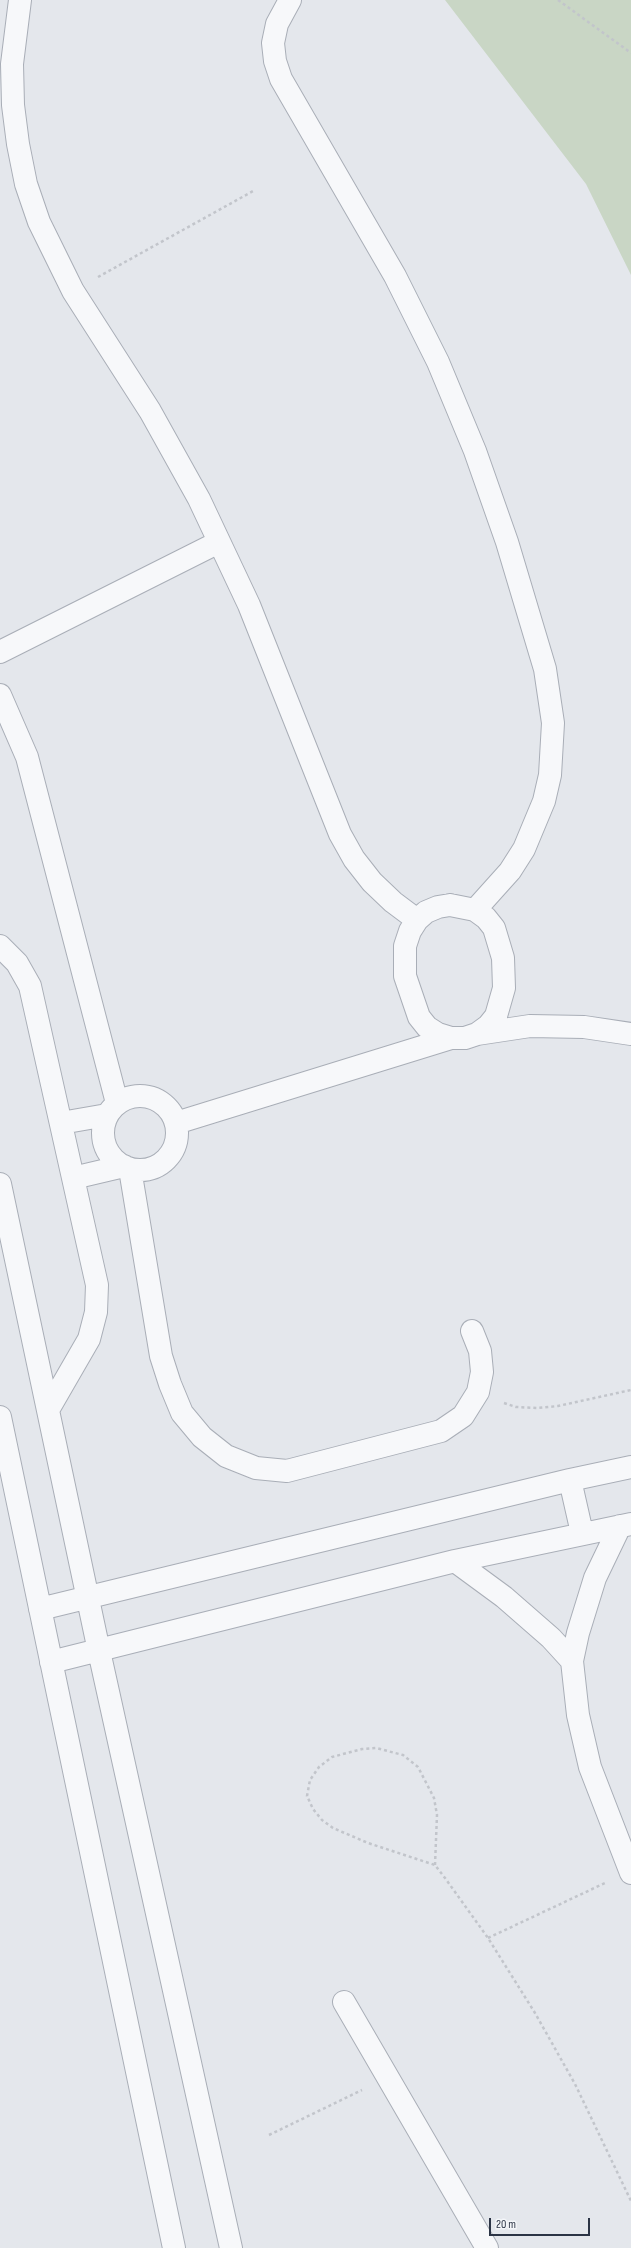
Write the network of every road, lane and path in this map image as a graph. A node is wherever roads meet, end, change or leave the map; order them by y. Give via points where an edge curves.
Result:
1 (20, 0) edge
2 (290, 0) edge
3 (558, 0) edge
4 (631, 53) edge
5 (255, 190) dead end
6 (73, 291) junction
7 (219, 542) junction
8 (0, 652) edge
9 (0, 695) edge
10 (475, 910) junction
11 (417, 920) junction
12 (0, 946) edge
13 (477, 1034) junction
14 (631, 1034) edge
15 (451, 1038) junction
16 (112, 1109) junction
17 (61, 1123) junction
18 (176, 1123) junction
19 (127, 1167) junction
20 (73, 1178) junction
21 (0, 1184) edge
22 (472, 1331) dead end
23 (631, 1390) edge
24 (478, 1392) junction
25 (48, 1410) junction
26 (0, 1417) edge
27 (631, 1467) edge
28 (570, 1480) junction
29 (625, 1525) edge
30 (582, 1533) junction
31 (455, 1561) junction
32 (87, 1598) junction
33 (40, 1610) junction
34 (99, 1651) junction
35 (572, 1661) junction
36 (51, 1662) junction
37 (435, 1865) junction
38 (631, 1872) edge
39 (488, 1938) junction
40 (344, 2002) dead end
41 (388, 2078) junction
42 (269, 2135) dead end
43 (631, 2201) edge
44 (174, 2248) edge
45 (231, 2248) edge
46 (487, 2248) edge

1 - 6 street via 12,64 18,144 26,184 39,222
2 - 10 street via 277,24 273,42 275,61 281,79 396,276 438,362 475,451 505,535 545,670 553,723 550,775 544,801 521,854 494,891
3 - 4 path
5 - 6 path
6 - 7 street via 150,412 199,499
7 - 8 street
7 - 11 street via 249,605 340,834 354,859 372,882
9 - 16 street via 27,757
10 - 11 street via 450,905 438,907 426,912
10 - 13 street via 494,928 500,943 505,973 501,1004 496,1016
11 - 15 street via 405,946 404,968 408,990 419,1017 427,1027
12 - 17 street via 17,962 30,986
13 - 14 street via 530,1026 584,1027
13 - 15 street via 465,1038
15 - 18 street
16 - 17 street
16 - 18 street via 128,1098 152,1098 170,1112
16 - 19 street via 104,1125 105,1144 115,1161
17 - 20 street
18 - 19 street via 175,1145 163,1163 142,1170
19 - 20 street
19 - 24 street via 161,1356 170,1384 182,1413 202,1438 226,1456 256,1468 287,1471 441,1431 464,1416
20 - 25 street via 97,1285 96,1312 89,1339
21 - 25 street
22 - 24 street via 480,1351 482,1372
23 - 24 path via 538,1408 516,1407
25 - 32 street
26 - 33 street
27 - 28 street
28 - 30 street
28 - 32 street
29 - 30 street
29 - 35 street via 595,1578
30 - 31 street
31 - 34 street
31 - 35 street via 504,1597 551,1638
32 - 33 street
32 - 34 street
33 - 36 street
34 - 36 street
34 - 45 street
35 - 38 street via 578,1714 590,1767
36 - 44 street
37 - 37 path via 368,1843 333,1828 322,1820 307,1796 310,1780 319,1766 332,1757 376,1748 403,1755 418,1766 435,1804
37 - 39 path
38 - 39 path
39 - 43 path via 575,2084
40 - 41 street
41 - 42 path
41 - 46 street

